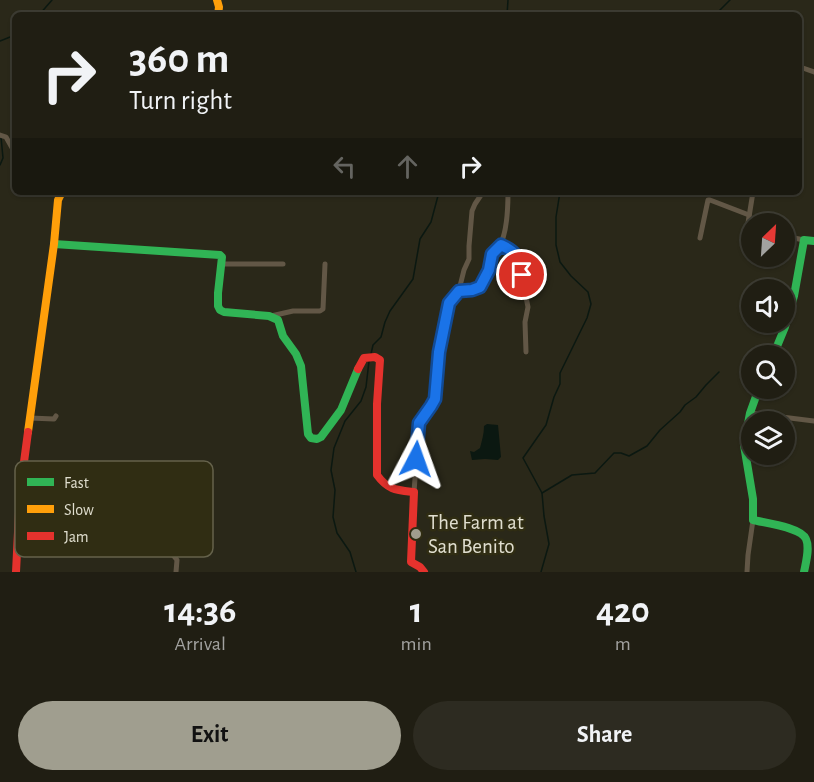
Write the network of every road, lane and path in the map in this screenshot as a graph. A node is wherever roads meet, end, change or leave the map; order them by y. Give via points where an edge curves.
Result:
1 (3, 136) edge
2 (12, 149) edge
3 (60, 195) edge
4 (481, 195) edge
5 (508, 195) edge
6 (752, 195) edge
7 (746, 213) edge
8 (749, 213) edge
9 (700, 238) dead end
10 (795, 238) edge
11 (804, 240) junction
12 (814, 241) edge
13 (54, 244) junction
14 (501, 245) junction
15 (222, 264) junction
16 (283, 264) dead end
17 (325, 264) dead end
18 (459, 291) junction
19 (269, 316) junction
20 (777, 345) edge
21 (526, 352) dead end
22 (56, 416) dead end
23 (30, 418) junction
24 (795, 419) edge
25 (814, 422) edge
26 (24, 461) edge
27 (747, 465) edge
28 (414, 492) junction
29 (753, 520) junction
30 (17, 557) edge
31 (175, 557) edge
32 (16, 572) edge
33 (176, 572) edge
34 (424, 572) edge
35 (747, 572) edge
36 (804, 572) edge

1 - 2 street
3 - 13 street
4 - 18 street via 472,211 469,259
5 - 14 street
6 - 8 street
7 - 9 street via 708,200
10 - 11 street
11 - 12 street
11 - 20 street via 794,296
13 - 15 street via 220,255
13 - 23 street
14 - 18 street via 492,254 480,287
14 - 21 street via 519,258 528,307
15 - 16 street
15 - 19 street via 217,299 220,311
17 - 19 street via 323,309
18 - 28 street via 449,303 435,399 419,423
19 - 28 street via 279,320 282,333 297,355 311,438 321,437 341,410 364,358 380,360 377,475 391,489
22 - 23 street
23 - 26 street
24 - 25 street
27 - 29 street
28 - 34 street via 411,562
29 - 35 street
29 - 36 street via 805,535
30 - 32 street
31 - 33 street

